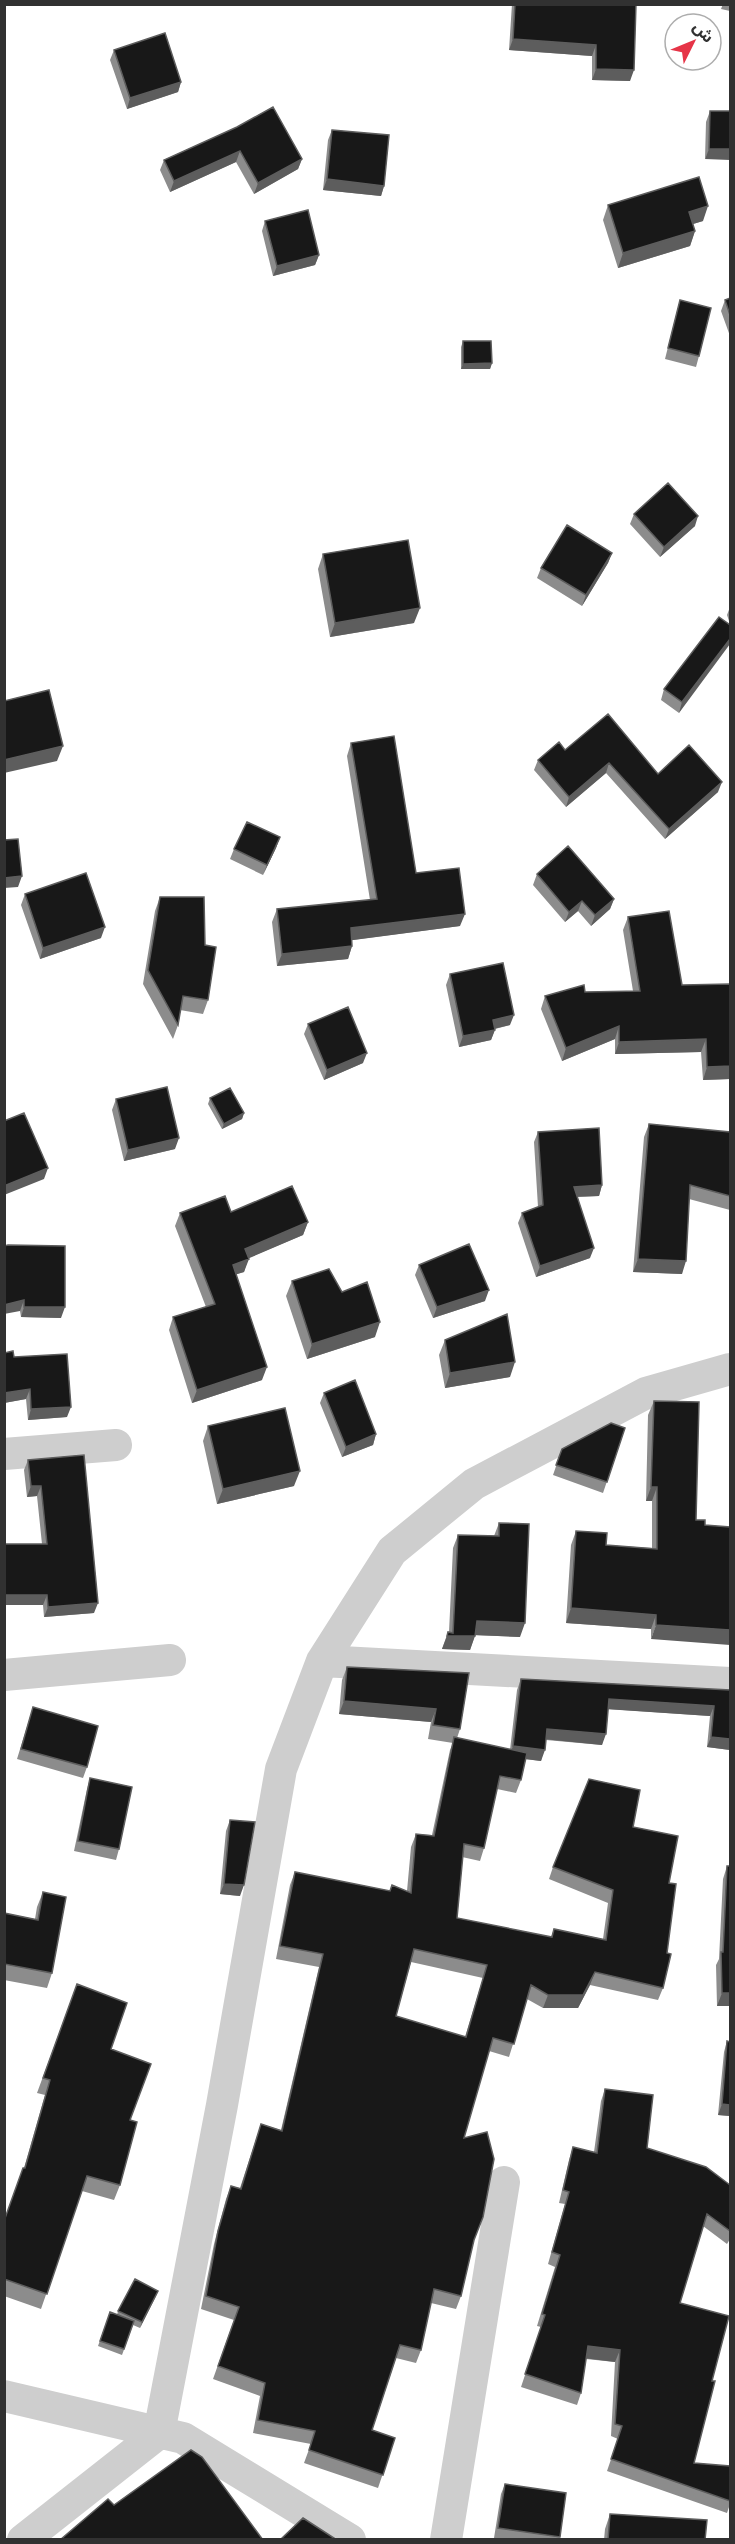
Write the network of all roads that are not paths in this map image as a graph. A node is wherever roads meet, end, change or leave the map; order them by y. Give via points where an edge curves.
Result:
1 (730, 1369) edge
2 (116, 1445) dead end
3 (4, 1454) edge
4 (171, 1660) dead end
5 (322, 1661) junction
6 (4, 1675) edge
7 (730, 1683) edge
8 (504, 2182) dead end
9 (4, 2396) edge
10 (159, 2433) junction
11 (23, 2540) edge
12 (350, 2540) edge
13 (446, 2540) edge

1 - 5 street via 646,1393 474,1484 392,1551
2 - 3 street
4 - 6 street
5 - 7 street
5 - 10 street via 281,1769
8 - 13 street
9 - 10 street
10 - 11 street
10 - 12 street via 183,2438

